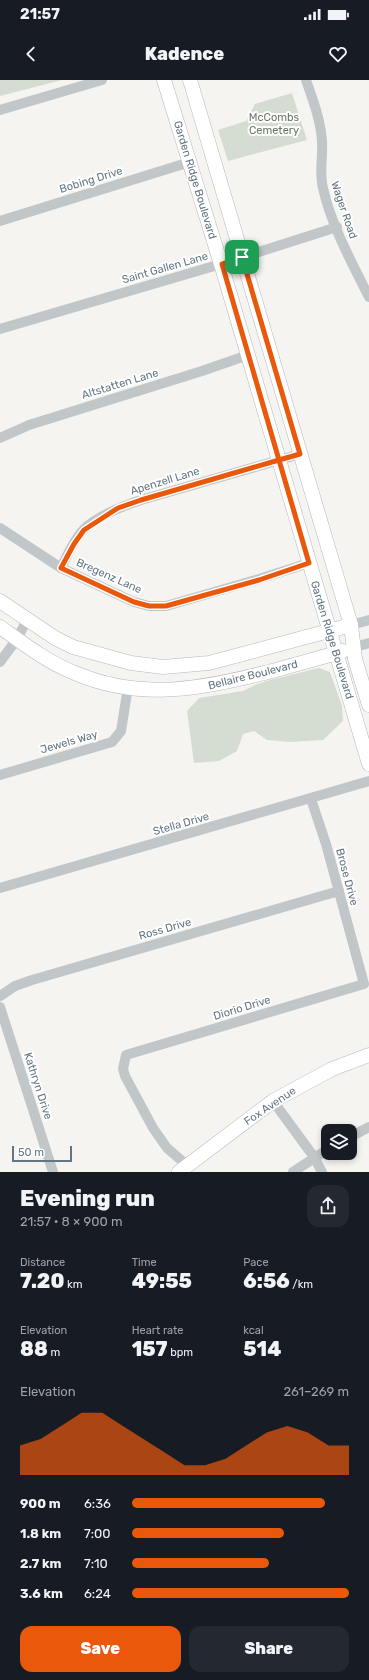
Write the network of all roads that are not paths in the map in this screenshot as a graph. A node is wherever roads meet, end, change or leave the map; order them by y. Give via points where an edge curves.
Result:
1 (102, 80) edge
2 (164, 80) edge
3 (190, 80) edge
4 (306, 80) edge
5 (0, 110) edge
6 (190, 162) junction
7 (0, 221) edge
8 (337, 228) junction
9 (242, 257) junction
10 (222, 264) junction
11 (369, 297) edge
12 (0, 329) edge
13 (248, 355) junction
14 (0, 438) edge
15 (300, 454) junction
16 (279, 460) junction
17 (0, 528) edge
18 (309, 563) junction
19 (61, 568) junction
20 (0, 601) edge
21 (27, 620) junction
22 (369, 620) edge
23 (351, 625) junction
24 (0, 627) edge
25 (329, 631) junction
26 (17, 639) junction
27 (369, 643) edge
28 (352, 648) junction
29 (336, 653) junction
30 (0, 662) edge
31 (128, 688) junction
32 (369, 705) edge
33 (369, 764) edge
34 (0, 775) edge
35 (369, 781) edge
36 (311, 799) junction
37 (0, 888) edge
38 (339, 891) junction
39 (364, 984) joint
40 (0, 996) edge
41 (0, 1007) edge
42 (369, 1055) edge
43 (273, 1101) junction
44 (369, 1127) edge
45 (357, 1133) edge
46 (321, 1153) edge
47 (314, 1157) junction
48 (184, 1169) edge
49 (53, 1172) edge
50 (293, 1172) edge
51 (322, 1172) edge

1 - 5 street
2 - 6 main road, Garden Ridge Boulevard
3 - 9 main road, Garden Ridge Boulevard
4 - 8 street, Wager Road via 315,104 322,141 323,189
6 - 7 street, Bobing Drive
6 - 10 main road, Garden Ridge Boulevard
8 - 9 street, Saint Gallen Lane
8 - 11 street, Wager Road
9 - 10 street, Saint Gallen Lane
9 - 15 main road, Garden Ridge Boulevard
10 - 12 street, Saint Gallen Lane
10 - 13 main road, Garden Ridge Boulevard
13 - 14 street, Altstatten Lane via 29,425
13 - 16 main road, Garden Ridge Boulevard
15 - 16 street, Apenzell Lane
15 - 23 main road, Garden Ridge Boulevard
16 - 18 main road, Garden Ridge Boulevard
16 - 19 street, Apenzell Lane via 118,508 84,530
17 - 19 street, Bregenz Lane
18 - 19 street, Bregenz Lane via 166,606 149,606 134,602
18 - 25 main road, Garden Ridge Boulevard
20 - 21 main road, Bellaire Boulevard
21 - 25 main road, Bellaire Boulevard via 55,638 79,649 131,663 163,667 209,663
21 - 26 street
22 - 23 street
23 - 25 main road, Bellaire Boulevard
23 - 28 main road, Garden Ridge Boulevard
24 - 26 main road, Bellaire Boulevard
25 - 29 main road, Garden Ridge Boulevard
26 - 30 street
26 - 31 main road, Bellaire Boulevard via 39,655 76,674
27 - 28 street
28 - 29 main road, Bellaire Boulevard
28 - 32 main road, Garden Ridge Boulevard
29 - 31 main road, Bellaire Boulevard via 213,685 174,690
29 - 33 main road, Garden Ridge Boulevard
31 - 34 street, Jewels Way via 121,731 112,742
35 - 36 street, Stella Drive
36 - 37 street, Stella Drive
36 - 38 street, Brose Drive
38 - 39 street, Brose Drive
38 - 40 street, Ross Drive via 32,980 15,986
39 - 48 street, Diorio Drive via 126,1055 123,1068 125,1076 153,1128
41 - 49 street, Kathryn Drive
42 - 43 main road, Fox Avenue via 332,1069
43 - 47 street
43 - 48 main road, Fox Avenue
44 - 45 street
46 - 47 street
47 - 50 street
47 - 51 street

